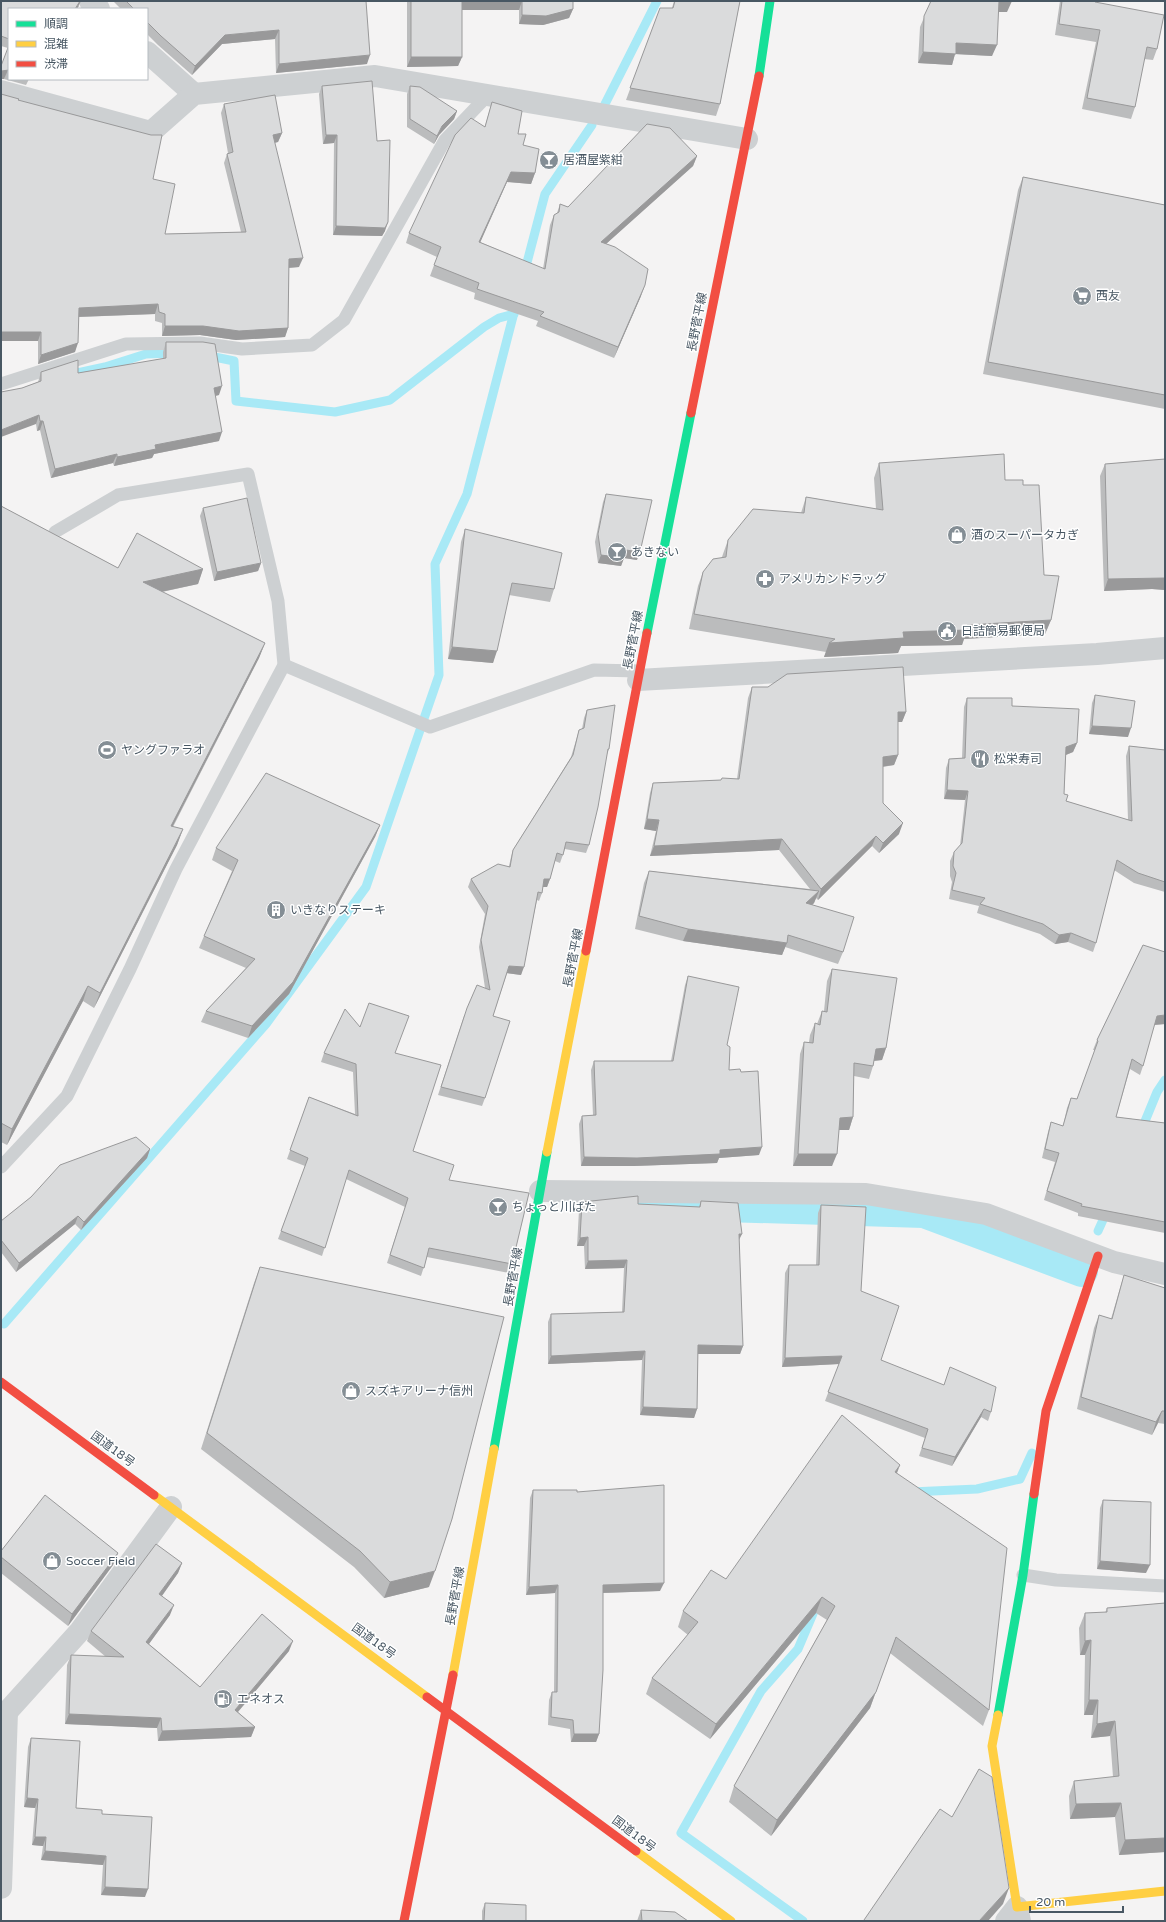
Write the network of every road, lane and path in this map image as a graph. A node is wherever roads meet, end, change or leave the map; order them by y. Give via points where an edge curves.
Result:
1 (90, 1) edge
2 (770, 1) edge
3 (98, 8) edge
4 (148, 53) edge
5 (1, 91) edge
6 (194, 94) junction
7 (488, 95) junction
8 (747, 139) junction
9 (1, 384) edge
10 (55, 532) dead end
11 (1165, 648) edge
12 (284, 665) junction
13 (639, 676) junction
14 (1, 1167) edge
15 (540, 1192) junction
16 (1098, 1256) junction
17 (1165, 1274) edge
18 (1, 1382) edge
19 (171, 1507) junction
20 (1023, 1575) junction
21 (1165, 1586) edge
22 (447, 1710) junction
23 (4, 1713) edge
24 (1, 1888) edge
25 (1165, 1891) edge
26 (1015, 1916) edge
27 (404, 1921) edge
28 (731, 1921) edge

1 - 3 street
2 - 8 main road, 長野菅平線
4 - 6 street
5 - 6 street via 151,132
6 - 7 street via 375,76
7 - 8 street
7 - 9 lane via 445,140 344,320 312,345 242,349 200,342 126,344
8 - 13 main road, 長野菅平線
10 - 12 lane via 118,495 248,474 278,601
11 - 13 street via 1097,654
12 - 13 lane via 430,727 594,670
12 - 14 lane via 176,869 67,1096
13 - 15 main road, 長野菅平線
15 - 16 street via 866,1194 986,1214
15 - 22 main road, 長野菅平線
16 - 17 street
16 - 20 main road via 1046,1411
18 - 19 main road, 国道18号
19 - 22 main road, 国道18号
19 - 23 street via 80,1631
20 - 21 lane via 1056,1580
20 - 26 main road via 992,1746
22 - 27 main road, 長野菅平線
22 - 28 main road, 国道18号
23 - 24 street
25 - 26 main road

